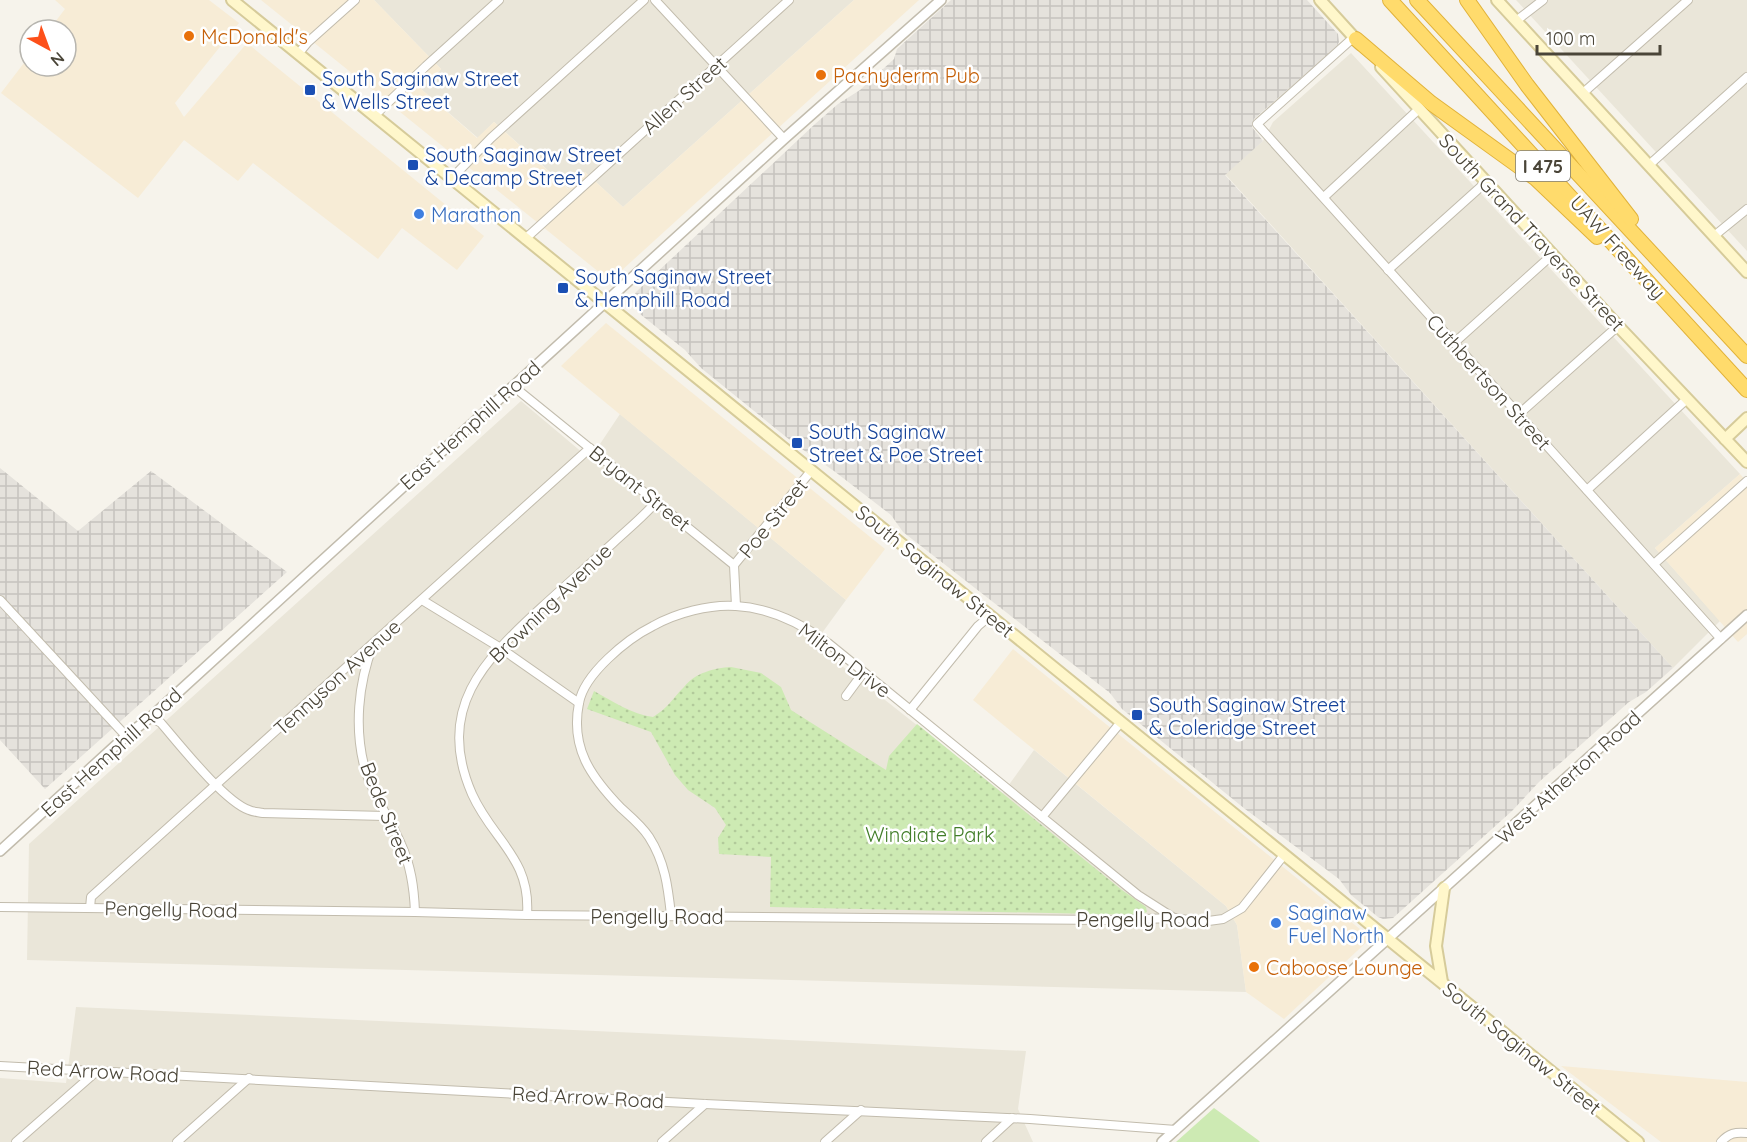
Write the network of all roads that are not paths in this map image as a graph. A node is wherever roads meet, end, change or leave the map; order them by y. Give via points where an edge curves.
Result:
1 (232, 0) edge
2 (355, 0) edge
3 (498, 0) edge
4 (644, 0) edge
5 (655, 0) edge
6 (789, 0) edge
7 (941, 0) edge
8 (1320, 0) edge
9 (1390, 0) edge
10 (1417, 0) edge
11 (1467, 0) edge
12 (1497, 0) edge
13 (1543, 0) edge
14 (1688, 0) edge
15 (1516, 21) junction
16 (1355, 38) junction
17 (298, 54) junction
18 (716, 66) junction
19 (1747, 77) edge
20 (1583, 93) junction
21 (1419, 110) junction
22 (374, 116) junction
23 (784, 139) junction
24 (1649, 165) junction
25 (451, 179) junction
26 (1485, 183) junction
27 (1324, 197) junction
28 (1747, 209) edge
29 (1714, 236) junction
30 (525, 239) junction
31 (1552, 255) junction
32 (1388, 270) junction
33 (1747, 272) edge
34 (605, 302) junction
35 (1718, 325) junction
36 (1617, 326) junction
37 (1695, 333) junction
38 (1454, 343) junction
39 (1747, 356) edge
40 (513, 386) junction
41 (1745, 388) edge
42 (1687, 399) junction
43 (1519, 414) junction
44 (1747, 418) edge
45 (1725, 439) junction
46 (590, 448) junction
47 (1747, 462) edge
48 (811, 471) junction
49 (1747, 481) edge
50 (1587, 490) junction
51 (656, 502) junction
52 (1654, 564) junction
53 (734, 565) junction
54 (0, 600) edge
55 (422, 600) junction
56 (736, 606) junction
57 (1747, 615) edge
58 (990, 616) junction
59 (1720, 639) junction
60 (373, 644) junction
61 (499, 647) junction
62 (863, 673) junction
63 (846, 696) dead end
64 (579, 703) junction
65 (910, 710) junction
66 (151, 717) junction
67 (1120, 722) junction
68 (126, 736) junction
69 (216, 784) junction
70 (386, 816) junction
71 (1042, 817) junction
72 (0, 851) edge
73 (1284, 855) junction
74 (1444, 888) junction
75 (0, 907) edge
76 (90, 908) junction
77 (416, 912) junction
78 (527, 915) junction
79 (671, 915) junction
80 (1175, 918) junction
81 (1388, 939) junction
82 (1442, 983) junction
83 (0, 1066) edge
84 (97, 1071) junction
85 (249, 1078) junction
86 (705, 1104) junction
87 (861, 1110) junction
88 (1012, 1118) junction
89 (1176, 1130) junction
90 (1747, 1133) edge
91 (16, 1142) edge
92 (177, 1142) edge
93 (662, 1142) edge
94 (825, 1142) edge
95 (986, 1142) edge
96 (1162, 1142) edge
97 (1638, 1142) edge
98 (1720, 1142) edge

1 - 17 main road, South Saginaw Street
2 - 17 street
3 - 22 street
4 - 25 street
5 - 18 street
6 - 18 street, Allen Street
7 - 23 street, East Hemphill Road
8 - 16 main road, South Grand Traverse Street
9 - 37 highway, UAW Freeway / I 475
10 - 35 highway, UAW Freeway / I 475
11 - 35 highway via 1606,188
12 - 15 main road
13 - 15 street
14 - 20 street
15 - 20 main road
16 - 21 main road, South Grand Traverse Street
16 - 27 street, Cuthbertson Street via 1257,124
16 - 37 highway via 1431,103 1549,190
17 - 22 main road, South Saginaw Street
18 - 23 street
18 - 30 street, Allen Street
19 - 24 street
20 - 24 main road
21 - 26 main road, South Grand Traverse Street
21 - 27 street
22 - 25 main road, South Saginaw Street
23 - 34 street, East Hemphill Road
24 - 29 main road
25 - 30 main road, South Saginaw Street
26 - 31 main road, South Grand Traverse Street
26 - 32 street
27 - 32 street, Cuthbertson Street
28 - 29 street
29 - 33 main road
30 - 34 main road, South Saginaw Street
31 - 36 main road, South Grand Traverse Street
31 - 38 street
32 - 38 street, Cuthbertson Street
34 - 40 street, East Hemphill Road
34 - 48 main road, South Saginaw Street
35 - 39 highway, UAW Freeway / I 475
36 - 42 main road, South Grand Traverse Street
36 - 43 street
37 - 41 highway, UAW Freeway / I 475
38 - 43 street, Cuthbertson Street
40 - 46 street, Bryant Street
40 - 66 street, East Hemphill Road
42 - 45 main road, South Grand Traverse Street
42 - 50 street
43 - 50 street, Cuthbertson Street
44 - 45 main road
45 - 47 main road, South Grand Traverse Street
46 - 51 street, Bryant Street
46 - 55 street, Tennyson Avenue
48 - 53 street, Poe Street
48 - 58 main road, South Saginaw Street
49 - 52 street
50 - 52 street, Cuthbertson Street
51 - 53 street, Bryant Street
51 - 61 street, Browning Avenue
52 - 59 street, Cuthbertson Street
53 - 56 street
54 - 68 street
55 - 60 street, Tennyson Avenue
55 - 61 street
56 - 62 street, Milton Drive via 765,611 806,627
56 - 64 street, Milton Drive via 705,609 653,625 603,664 588,682
57 - 59 street, West Atherton Road
58 - 65 street
58 - 67 main road, South Saginaw Street
59 - 74 street, West Atherton Road
60 - 69 street, Tennyson Avenue
60 - 70 street, Bede Street via 364,668 360,735 365,769
61 - 64 street
61 - 78 street, Browning Avenue via 472,686 463,709 460,751 472,795 517,860 524,878
62 - 63 street
62 - 65 street, Milton Drive
64 - 79 street, Milton Drive via 576,732 580,753 593,776 648,835 661,857
65 - 71 street, Milton Drive
66 - 68 street, East Hemphill Road
66 - 69 street
67 - 71 street
67 - 73 main road, South Saginaw Street
68 - 72 street, East Hemphill Road
69 - 70 street via 235,803 263,813
69 - 76 street, Tennyson Avenue via 91,897
70 - 77 street, Bede Street via 408,861
71 - 80 street, Milton Drive via 1138,896
73 - 80 street, Pengelly Road via 1242,908 1223,919 1201,922
73 - 81 main road, South Saginaw Street
74 - 81 street, West Atherton Road
74 - 82 main road via 1436,952
75 - 76 street, Pengelly Road
76 - 77 street, Pengelly Road
77 - 78 street, Pengelly Road
78 - 79 street, Pengelly Road
79 - 80 street, Pengelly Road
81 - 82 main road, South Saginaw Street
81 - 89 street, West Atherton Road
82 - 97 main road, South Saginaw Street
83 - 84 street, Red Arrow Road
84 - 85 street, Red Arrow Road
84 - 91 street
85 - 86 street, Red Arrow Road
85 - 92 street
86 - 87 street, Red Arrow Road
86 - 93 street
87 - 88 street, Red Arrow Road
87 - 94 street
88 - 89 street, Red Arrow Road
88 - 95 street
89 - 96 street, West Atherton Road
90 - 98 street via 1735,1132

